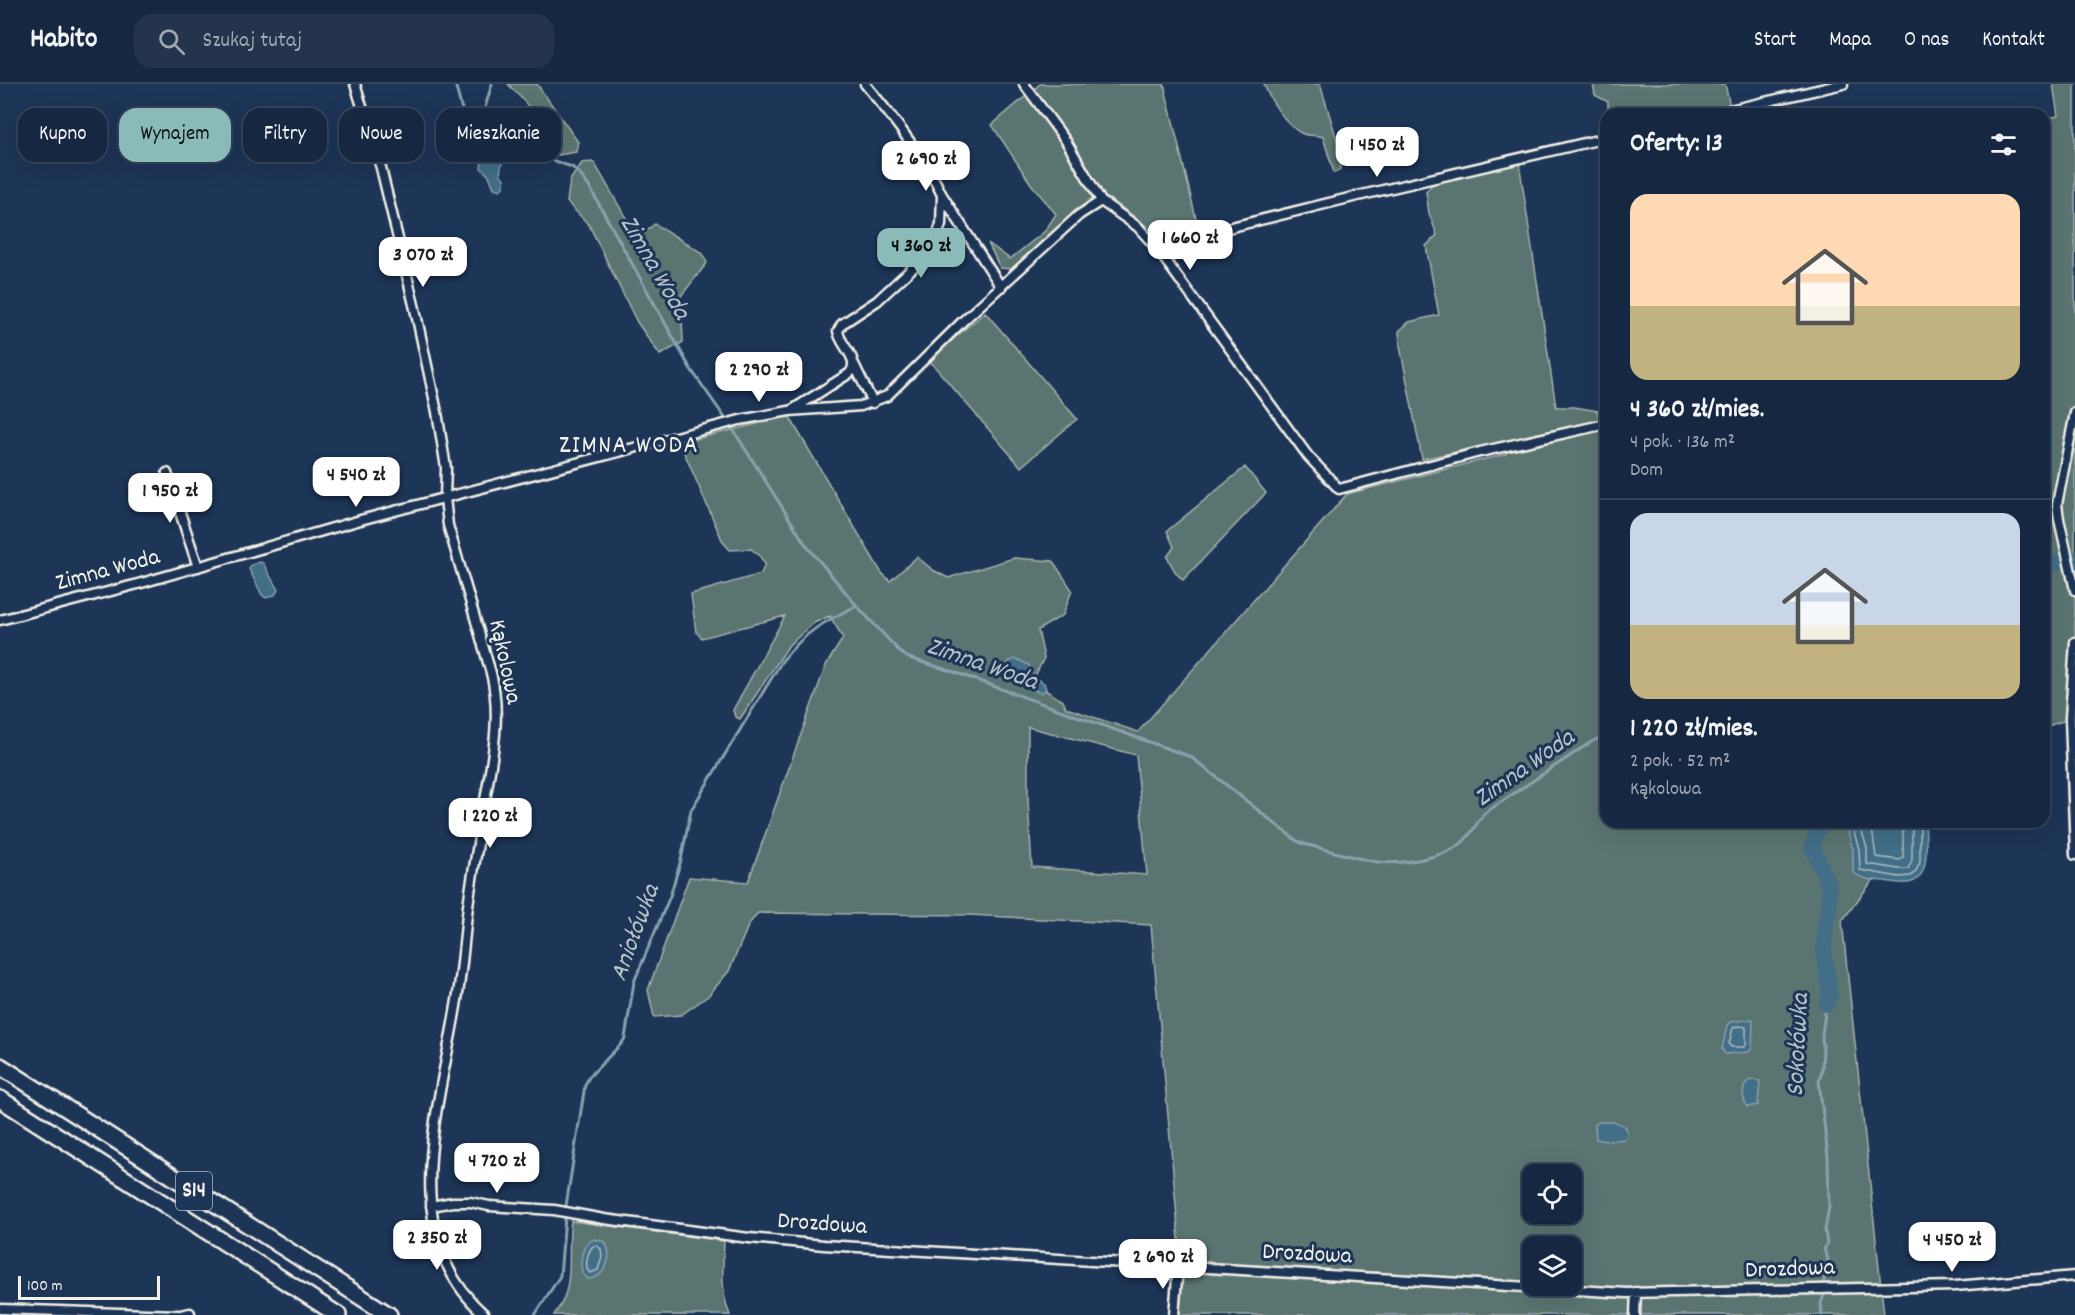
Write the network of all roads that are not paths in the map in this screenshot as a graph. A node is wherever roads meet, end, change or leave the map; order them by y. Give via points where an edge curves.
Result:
1 (355, 84) edge
2 (865, 84) edge
3 (1024, 84) edge
4 (1843, 84) edge
5 (1738, 108) edge
6 (1600, 139) edge
7 (942, 195) junction
8 (1101, 201) junction
9 (1155, 246) junction
10 (1001, 287) junction
11 (854, 363) junction
12 (873, 403) junction
13 (787, 412) junction
14 (2075, 413) edge
15 (1600, 425) edge
16 (167, 473) dead end
17 (445, 498) junction
18 (198, 567) junction
19 (2075, 590) edge
20 (0, 620) edge
21 (2075, 642) edge
22 (2075, 855) edge
23 (0, 1066) edge
24 (0, 1099) edge
25 (431, 1206) junction
26 (1179, 1267) junction
27 (2075, 1276) edge
28 (1636, 1292) junction
29 (0, 1309) edge
30 (185, 1315) edge
31 (338, 1315) edge
32 (389, 1315) edge
33 (485, 1315) edge
34 (1174, 1315) edge
35 (1635, 1315) edge

1 - 17 street, Kąkolowa via 381,168 425,355 444,453
2 - 7 street via 920,157
3 - 8 street via 1066,141
4 - 5 street
6 - 9 street
7 - 10 street
7 - 11 street via 941,224 933,249 877,302 842,324 838,331
8 - 9 street via 1138,227
8 - 10 street via 1079,215
9 - 15 street via 1308,456 1339,489
10 - 12 street via 900,385
11 - 12 street
11 - 13 street via 850,373
12 - 13 street
13 - 17 street, Zimna Woda via 740,420
14 - 19 street via 2057,504
16 - 18 street
17 - 18 street, Zimna Woda
17 - 25 street, Kąkolowa via 448,525 494,684 497,716 456,1005 433,1127
18 - 20 street, Zimna Woda
21 - 22 street via 2070,718
23 - 32 highway, S14
24 - 31 highway, S14
25 - 26 street, Drozdowa via 470,1202 784,1242
25 - 33 street, Kąkolowa via 440,1247 450,1270
26 - 28 street, Drozdowa
26 - 34 street
27 - 28 street, Drozdowa via 1955,1286
28 - 35 street
29 - 30 street

